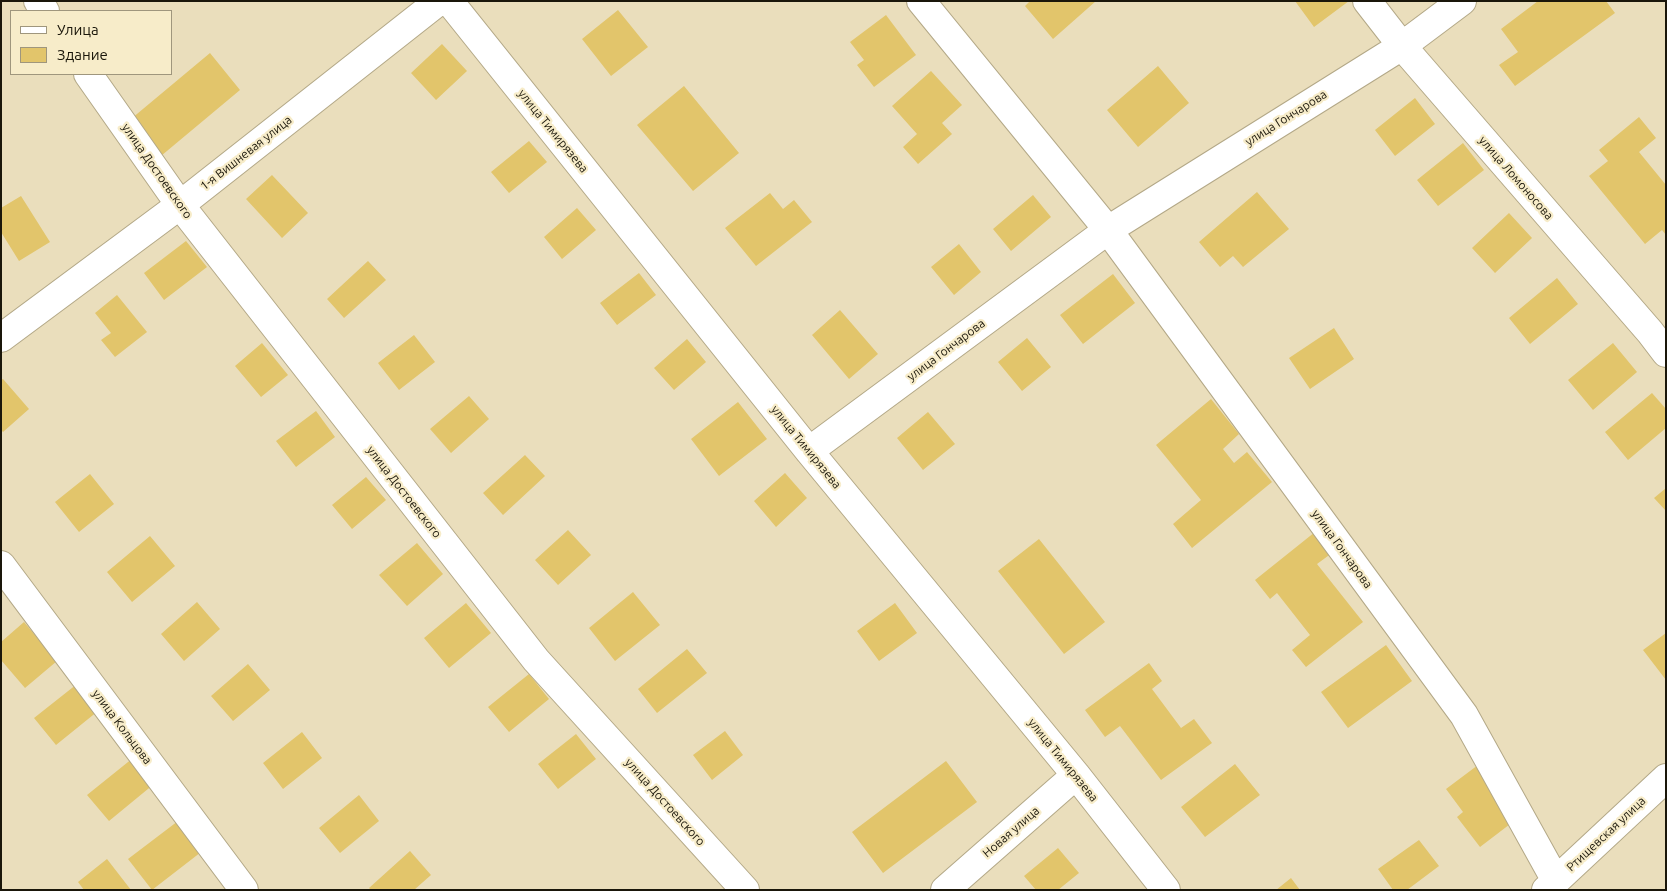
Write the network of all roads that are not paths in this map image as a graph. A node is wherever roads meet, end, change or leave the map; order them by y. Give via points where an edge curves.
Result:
1 (439, 1) edge
2 (449, 1) edge
3 (921, 1) edge
4 (1367, 1) edge
5 (1462, 1) edge
6 (1402, 46) junction
7 (89, 75) edge
8 (180, 205) junction
9 (1108, 230) junction
10 (1660, 334) edge
11 (1, 338) edge
12 (809, 451) junction
13 (1, 565) edge
14 (1076, 775) junction
15 (1666, 778) edge
16 (1552, 885) edge
17 (244, 890) edge
18 (745, 890) edge
19 (945, 890) edge
20 (1166, 890) edge

1 - 8 street, 1-я Вишневая улица
2 - 12 street, улица Тимирязева
3 - 9 street, улица Гончарова
4 - 6 street, улица Ломоносова
5 - 6 street, улица Гончарова
6 - 9 street, улица Гончарова
6 - 10 street, улица Ломоносова
7 - 8 street, улица Достоевского
8 - 11 street, 1-я Вишневая улица
8 - 18 street, улица Достоевского via 536,660
9 - 12 street, улица Гончарова
9 - 16 street, улица Гончарова via 1464,715
12 - 14 street, улица Тимирязева
13 - 17 street, улица Кольцова
14 - 19 street, Новая улица
14 - 20 street, улица Тимирязева
15 - 16 street, Ртищевская улица

